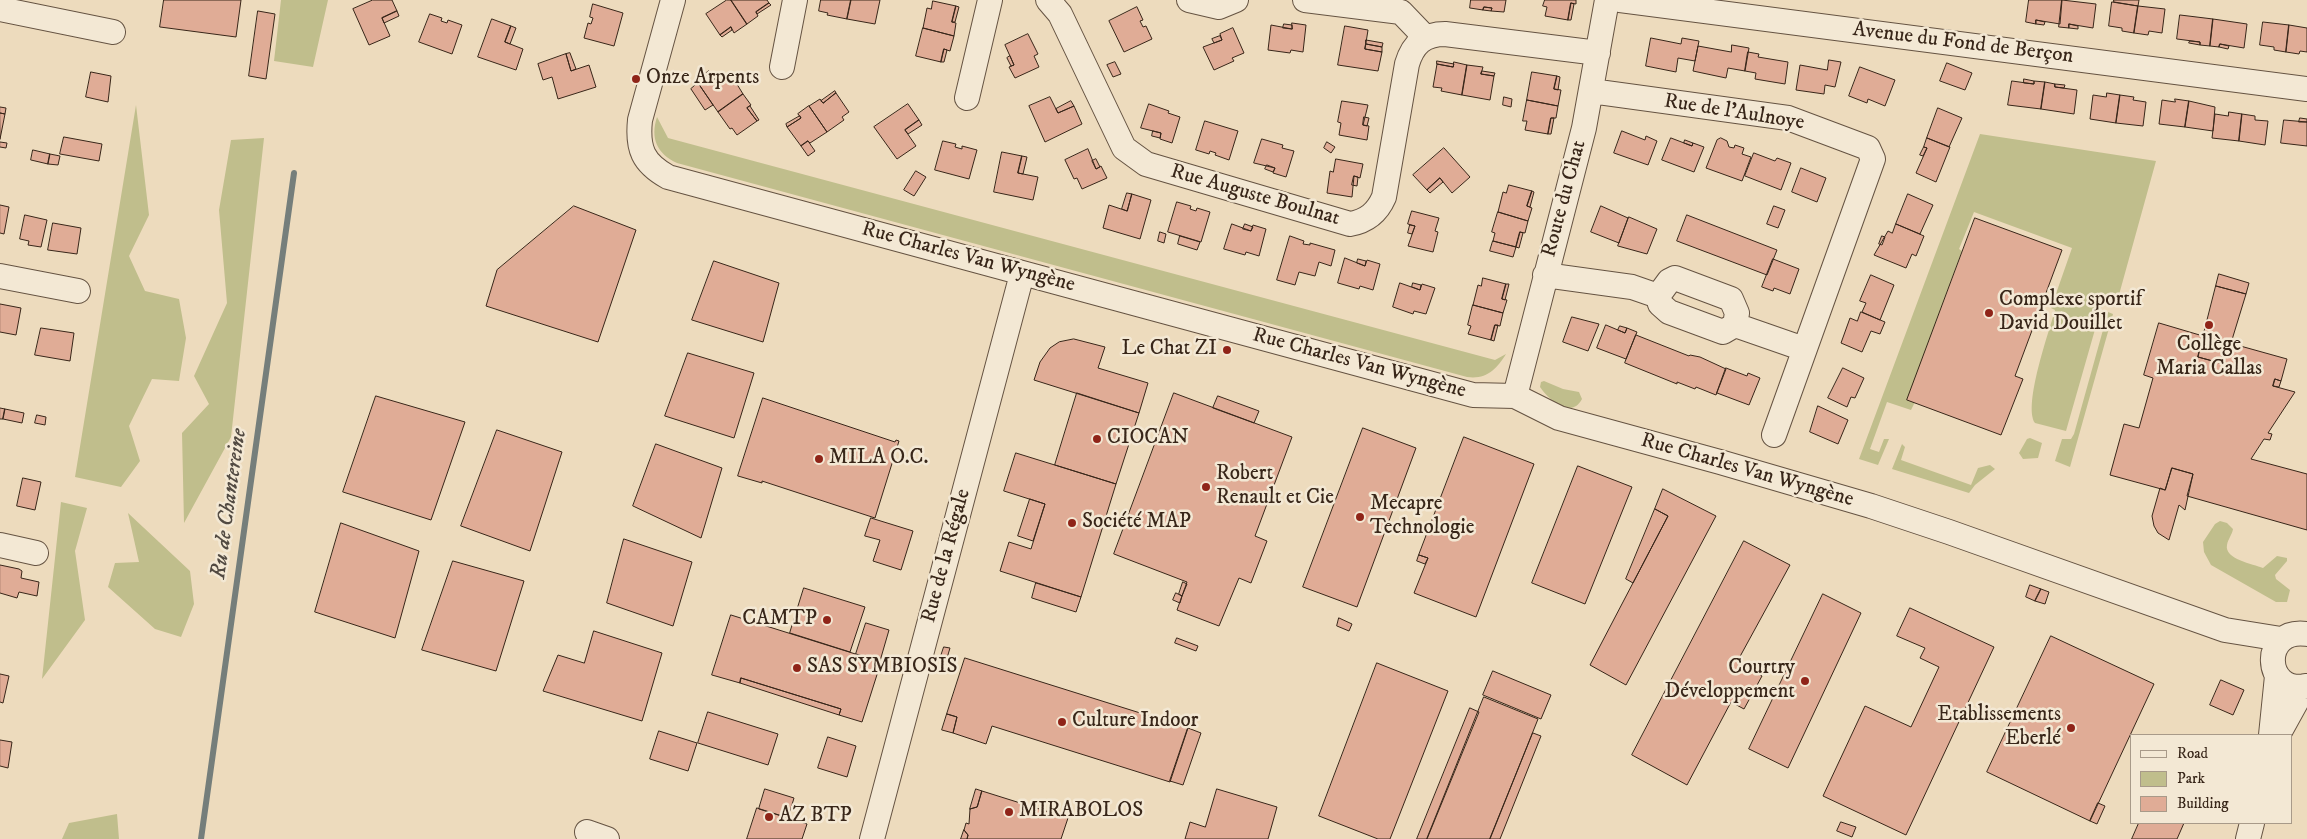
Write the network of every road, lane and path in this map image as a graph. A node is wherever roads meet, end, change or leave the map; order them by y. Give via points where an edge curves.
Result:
1 (672, 0) edge
2 (795, 0) edge
3 (990, 0) edge
4 (1048, 0) edge
5 (1189, 0) edge
6 (1236, 0) edge
7 (1305, 0) edge
8 (1607, 0) edge
9 (1620, 0) edge
10 (0, 9) edge
11 (113, 32) dead end
12 (1425, 37) junction
13 (1598, 53) junction
14 (782, 67) dead end
15 (2307, 89) edge
16 (1591, 92) junction
17 (967, 98) dead end
18 (1022, 274) junction
19 (1545, 275) junction
20 (0, 276) edge
21 (78, 292) dead end
22 (1658, 296) junction
23 (1736, 325) junction
24 (1804, 350) junction
25 (1515, 396) junction
26 (1774, 436) dead end
27 (0, 545) edge
28 (36, 553) dead end
29 (2225, 630) junction
30 (2307, 634) edge
31 (2281, 640) junction
32 (2275, 669) junction
33 (2306, 686) edge
34 (2271, 734) edge
35 (2279, 734) edge
36 (2252, 824) edge
37 (872, 839) edge
38 (2248, 839) edge

1 - 18 street, Rue Charles Van Wyngène via 640,120 639,143 651,166 678,180
2 - 14 street
3 - 17 street
4 - 12 street, Rue Auguste Boulnat via 1060,14 1124,148 1138,160 1350,224 1374,214 1384,197 1407,64 1415,46
5 - 6 street via 1219,7
7 - 12 street via 1401,12
8 - 13 street, Route du Chat
9 - 15 street, Avenue du Fond de Berçon
10 - 11 street
12 - 13 street via 1445,34
13 - 16 street, Route du Chat
16 - 19 street, Route du Chat
16 - 24 street, Rue de l'Aulnoye via 1788,118 1868,148 1873,159
18 - 25 street, Rue Charles Van Wyngène via 1473,395
18 - 37 street, Rue de la Régale
19 - 22 street via 1632,287
19 - 25 street, Route du Chat
20 - 21 street
22 - 23 street via 1660,304 1669,312 1723,332
22 - 23 street via 1675,278 1731,299 1737,313
23 - 24 street
24 - 26 street, Rue de l'Aulnoye
25 - 29 street, Rue Charles Van Wyngène via 1559,418 1871,506
27 - 28 street
29 - 31 street, Rue Charles Van Wyngène
29 - 32 street, Rue Charles Van Wyngène
30 - 31 street via 2288,634
31 - 32 street via 2272,655
32 - 33 street, Rue Charles Van Wyngène via 2290,685
32 - 34 street
33 - 35 street
36 - 38 street

